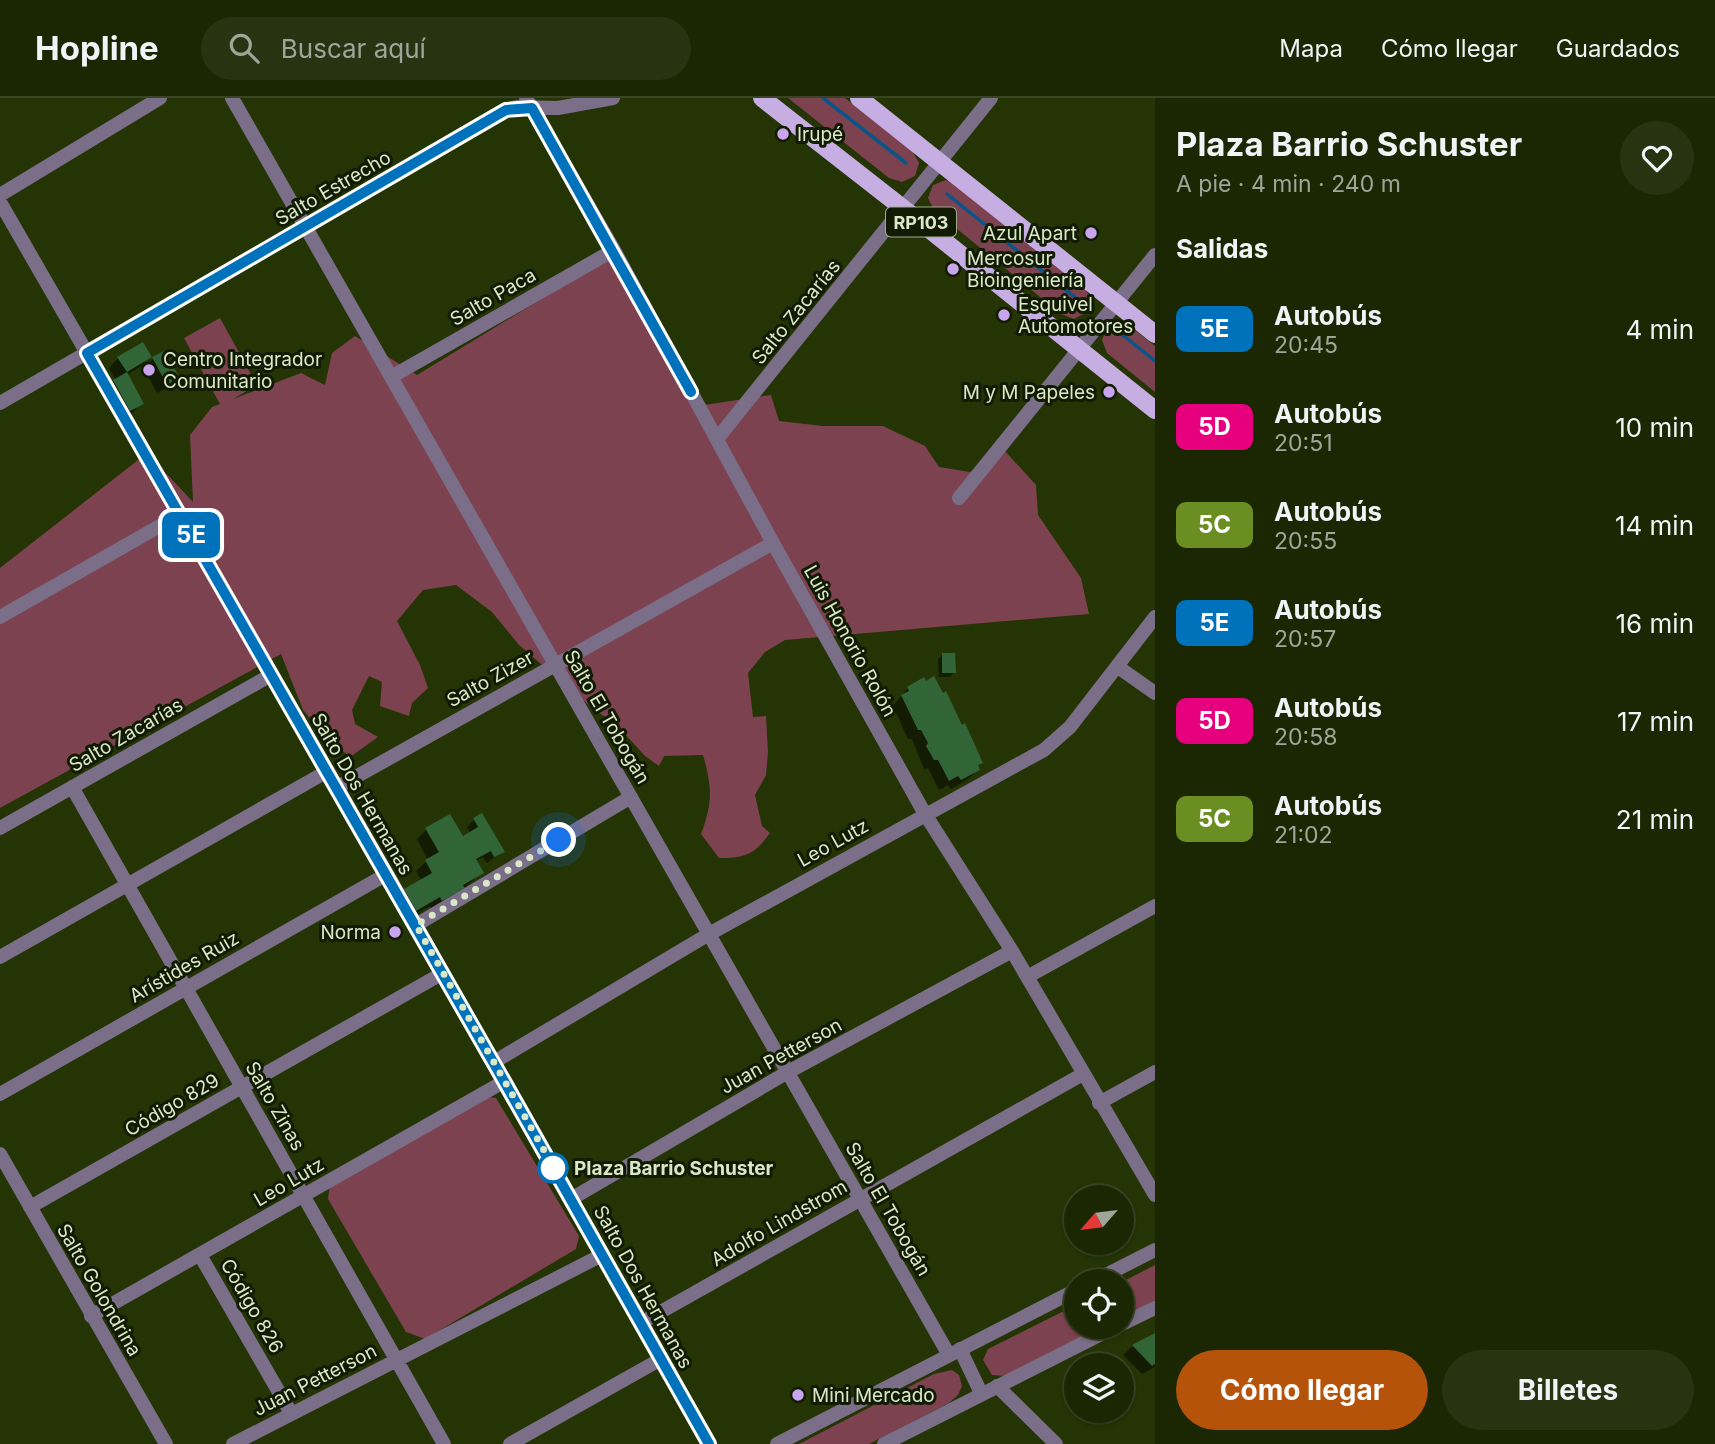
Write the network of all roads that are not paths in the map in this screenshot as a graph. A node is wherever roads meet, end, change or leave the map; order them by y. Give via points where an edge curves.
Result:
1 (160, 98) edge
2 (232, 98) edge
3 (612, 98) edge
4 (762, 98) edge
5 (859, 98) edge
6 (991, 98) edge
7 (529, 103) edge
8 (940, 162) junction
9 (0, 195) edge
10 (0, 202) edge
11 (904, 209) junction
12 (305, 226) junction
13 (614, 250) junction
14 (1155, 255) edge
15 (1116, 302) junction
16 (1155, 334) edge
17 (1078, 348) junction
18 (87, 353) junction
19 (391, 376) junction
20 (0, 403) edge
21 (1155, 410) edge
22 (717, 439) junction
23 (959, 498) dead end
24 (179, 515) junction
25 (773, 543) junction
26 (0, 617) edge
27 (1155, 617) edge
28 (555, 665) junction
29 (1118, 667) junction
30 (271, 675) junction
31 (1155, 693) edge
32 (326, 772) junction
33 (72, 788) junction
34 (336, 788) junction
35 (631, 797) junction
36 (925, 814) junction
37 (0, 828) edge
38 (387, 874) junction
39 (127, 885) junction
40 (1155, 906) edge
41 (416, 925) junction
42 (709, 934) junction
43 (1012, 951) junction
44 (0, 957) edge
45 (443, 973) junction
46 (1027, 977) junction
47 (186, 988) junction
48 (494, 1062) junction
49 (788, 1072) junction
50 (1155, 1072) edge
51 (1083, 1074) junction
52 (505, 1081) junction
53 (242, 1087) junction
54 (0, 1094) edge
55 (1099, 1103) junction
56 (0, 1154) edge
57 (1155, 1195) edge
58 (303, 1196) junction
59 (860, 1198) junction
60 (571, 1199) junction
61 (30, 1207) junction
62 (1155, 1250) edge
63 (200, 1255) junction
64 (602, 1255) junction
65 (1118, 1269) edge
66 (1064, 1296) edge
67 (1155, 1308) edge
68 (91, 1316) junction
69 (1134, 1318) edge
70 (641, 1323) junction
71 (1091, 1339) edge
72 (954, 1352) junction
73 (661, 1359) junction
74 (397, 1360) junction
75 (997, 1386) junction
76 (981, 1394) junction
77 (291, 1413) junction
78 (166, 1444) edge
79 (233, 1444) edge
80 (444, 1444) edge
81 (510, 1444) edge
82 (709, 1444) edge
83 (777, 1444) edge
84 (884, 1444) edge
85 (1056, 1444) edge

1 - 9 street
2 - 12 street, Salto El Tobogán
3 - 7 street, Salto Estrecho via 558,108
4 - 11 main road, RP103
5 - 8 main road, RP103
6 - 8 street, Salto Zacarías
7 - 12 street, Salto Estrecho via 506,110
7 - 13 street, Luis Honorio Rolón
8 - 11 street, Salto Zacarías
8 - 15 main road, RP103
10 - 18 street, Salto Dos Hermanas
11 - 17 main road, RP103
11 - 22 street, Salto Zacarías
12 - 18 street, Salto Estrecho
12 - 19 street, Salto El Tobogán
13 - 19 street, Salto Paca
13 - 22 street, Luis Honorio Rolón
14 - 15 street
15 - 16 main road, RP103
15 - 17 street
17 - 21 main road, RP103
17 - 23 street
18 - 20 street, Salto Estrecho
18 - 24 street, Salto Dos Hermanas
19 - 28 street, Salto El Tobogán
22 - 25 street, Luis Honorio Rolón
24 - 26 street
24 - 30 street, Salto Dos Hermanas
25 - 28 street, Salto Zizer
25 - 36 street, Luis Honorio Rolón
27 - 29 street, Leo Lutz
28 - 34 street, Salto Zizer
28 - 35 street, Salto El Tobogán
29 - 31 street
29 - 36 street, Leo Lutz via 1070,727 1044,750
30 - 32 street, Salto Dos Hermanas
30 - 33 street, Salto Zacarías
32 - 34 street, Salto Dos Hermanas
32 - 39 street
33 - 37 street, Salto Zacarías
33 - 39 street, Salto Zinas
34 - 38 street, Salto Dos Hermanas
35 - 41 street
35 - 42 street, Salto El Tobogán
36 - 42 street, Leo Lutz
36 - 43 street, Luis Honorio Rolón
38 - 41 street, Salto Dos Hermanas
38 - 47 street, Arístides Ruiz
39 - 44 street
39 - 47 street, Salto Zinas
40 - 46 street
41 - 45 street, Salto Dos Hermanas
42 - 48 street, Leo Lutz
42 - 49 street, Salto El Tobogán
43 - 46 street, Luis Honorio Rolón
43 - 49 street, Juan Petterson
45 - 48 street, Salto Dos Hermanas
45 - 53 street, Código 829
46 - 51 street, Luis Honorio Rolón
47 - 53 street, Salto Zinas
47 - 54 street, Arístides Ruiz
48 - 52 street, Salto Dos Hermanas
49 - 59 street, Salto El Tobogán
49 - 60 street, Juan Petterson
50 - 55 street
51 - 55 street, Luis Honorio Rolón
51 - 59 street, Adolfo Lindstrom
52 - 58 street, Leo Lutz
52 - 60 street, Salto Dos Hermanas
53 - 58 street, Salto Zinas
53 - 61 street, Código 829
55 - 57 street, Luis Honorio Rolón
56 - 61 street, Salto Golondrina
58 - 63 street, Leo Lutz
58 - 74 street, Salto Zinas
59 - 70 street, Adolfo Lindstrom
59 - 72 street, Salto El Tobogán
60 - 64 street, Salto Dos Hermanas
61 - 68 street, Salto Golondrina
62 - 65 street
63 - 68 street, Leo Lutz
63 - 77 street, Código 826
64 - 70 street, Salto Dos Hermanas
64 - 74 street, Juan Petterson
66 - 72 street
67 - 69 street
68 - 78 street, Salto Golondrina
70 - 73 street, Salto Dos Hermanas
71 - 75 street
72 - 76 street, Salto El Tobogán
72 - 83 street
73 - 81 street
73 - 82 street, Salto Dos Hermanas
74 - 77 street, Juan Petterson
74 - 80 street, Salto Zinas
75 - 76 street
75 - 85 street
76 - 84 street
77 - 79 street, Juan Petterson

